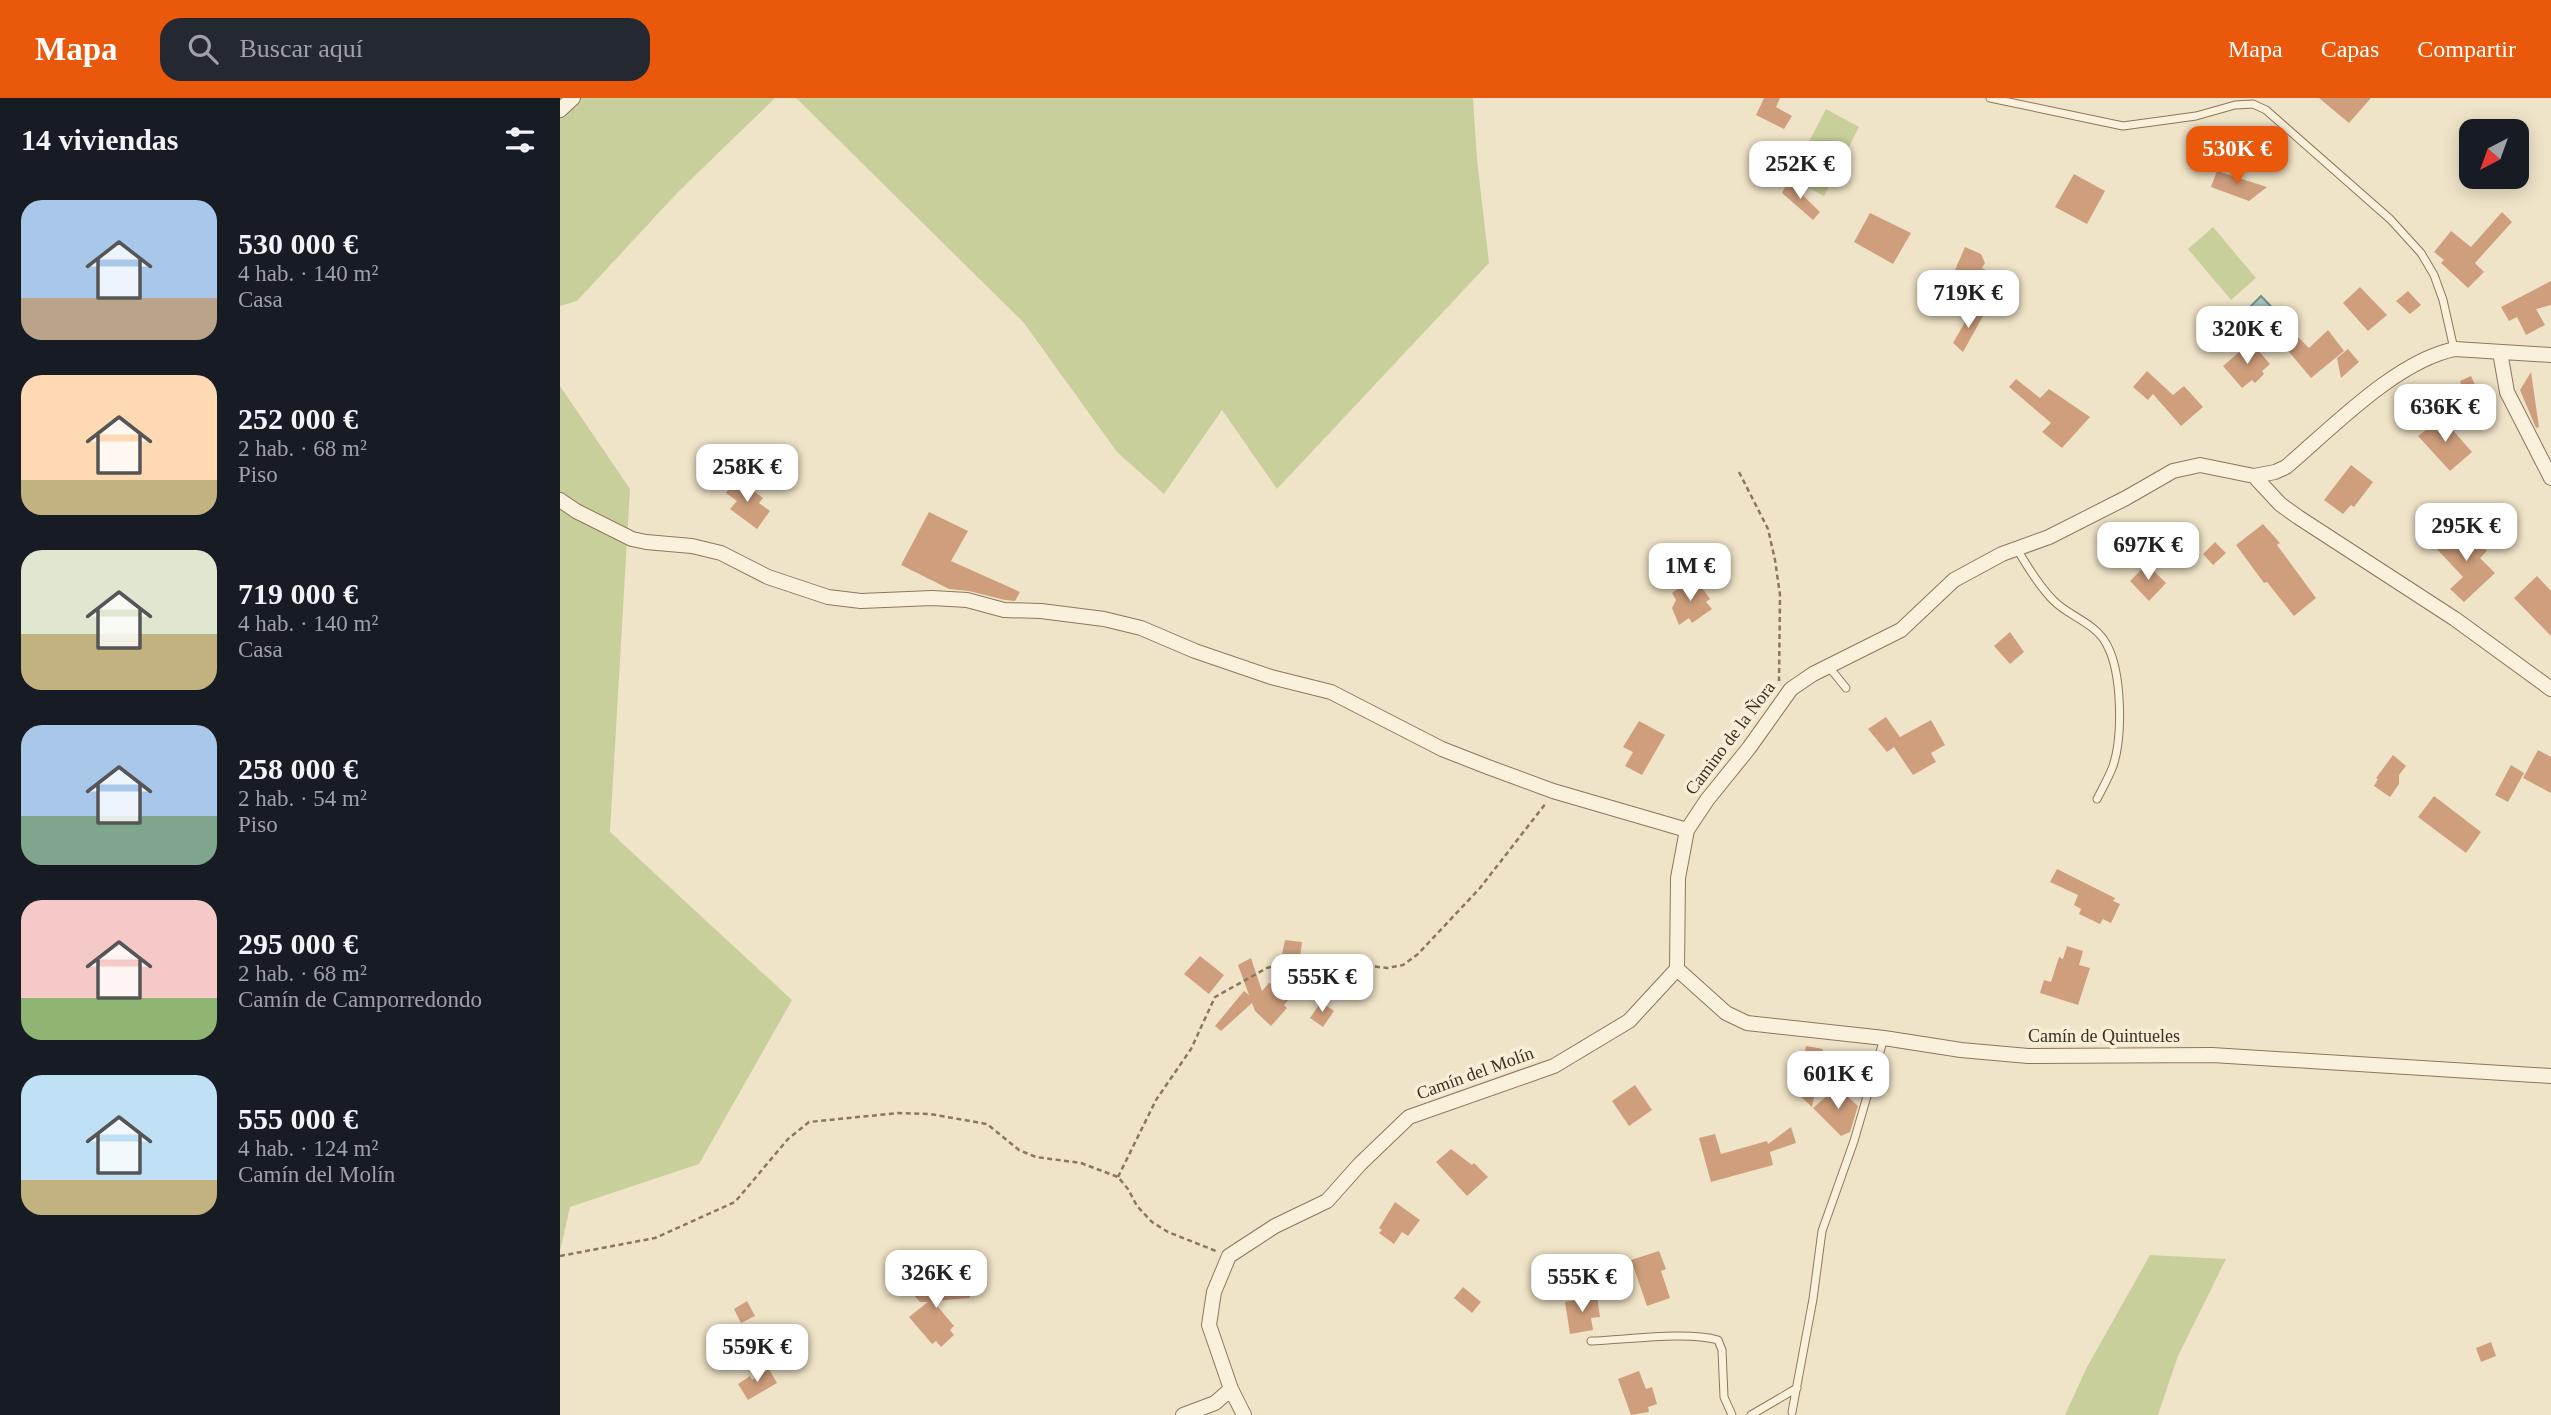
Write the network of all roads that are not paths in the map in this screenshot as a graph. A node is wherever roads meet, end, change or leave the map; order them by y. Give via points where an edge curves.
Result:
1 (573, 98) edge
2 (1990, 98) edge
3 (2254, 101) edge
4 (560, 110) edge
5 (2455, 349) junction
6 (2500, 352) junction
7 (2551, 355) edge
8 (2255, 476) junction
9 (2551, 478) edge
10 (560, 500) edge
11 (2017, 549) junction
12 (1828, 666) junction
13 (1846, 688) dead end
14 (2551, 689) edge
15 (2097, 799) dead end
16 (1687, 830) junction
17 (1677, 969) junction
18 (1884, 1038) junction
19 (2551, 1076) edge
20 (1591, 1341) dead end
21 (1797, 1388) junction
22 (1230, 1389) junction
23 (1792, 1412) dead end
24 (1184, 1415) edge
25 (1244, 1415) edge
26 (1732, 1415) edge
27 (1751, 1415) edge

1 - 4 street
2 - 3 lane via 2123,126 2196,116
3 - 5 lane via 2390,219 2421,253 2443,300
5 - 6 street, Camino de la Ñora
5 - 8 street, Camino de la Ñora via 2389,379 2286,467
6 - 7 street, Camino de la Ñora
6 - 9 street via 2507,393
8 - 11 street, Camino de la Ñora via 2200,465 2173,471 2126,499
8 - 14 street via 2298,517
10 - 16 street via 632,539 721,553 768,577 828,597 967,600 1004,610 1104,619 1141,628 1195,652 1331,692 1442,749 1553,791
11 - 12 street, Camino de la Ñora via 1954,580 1901,630
11 - 15 lane via 2055,603 2087,623 2107,644 2119,687 2119,726 2114,765
12 - 13 lane
12 - 16 street, Camino de la Ñora via 1791,688
16 - 17 street via 1678,878
17 - 18 street, Camín de Quintueles via 1726,1013 1747,1023
17 - 22 street, Camín del Molín via 1629,1021 1554,1066 1409,1117 1327,1201 1275,1226 1229,1256 1213,1292 1209,1325
18 - 19 street, Camín de Quintueles via 2028,1056 2212,1055
18 - 21 lane via 1822,1231
20 - 26 lane via 1718,1340 1724,1397
21 - 23 lane
21 - 27 lane
22 - 24 street via 1215,1403
22 - 25 street

